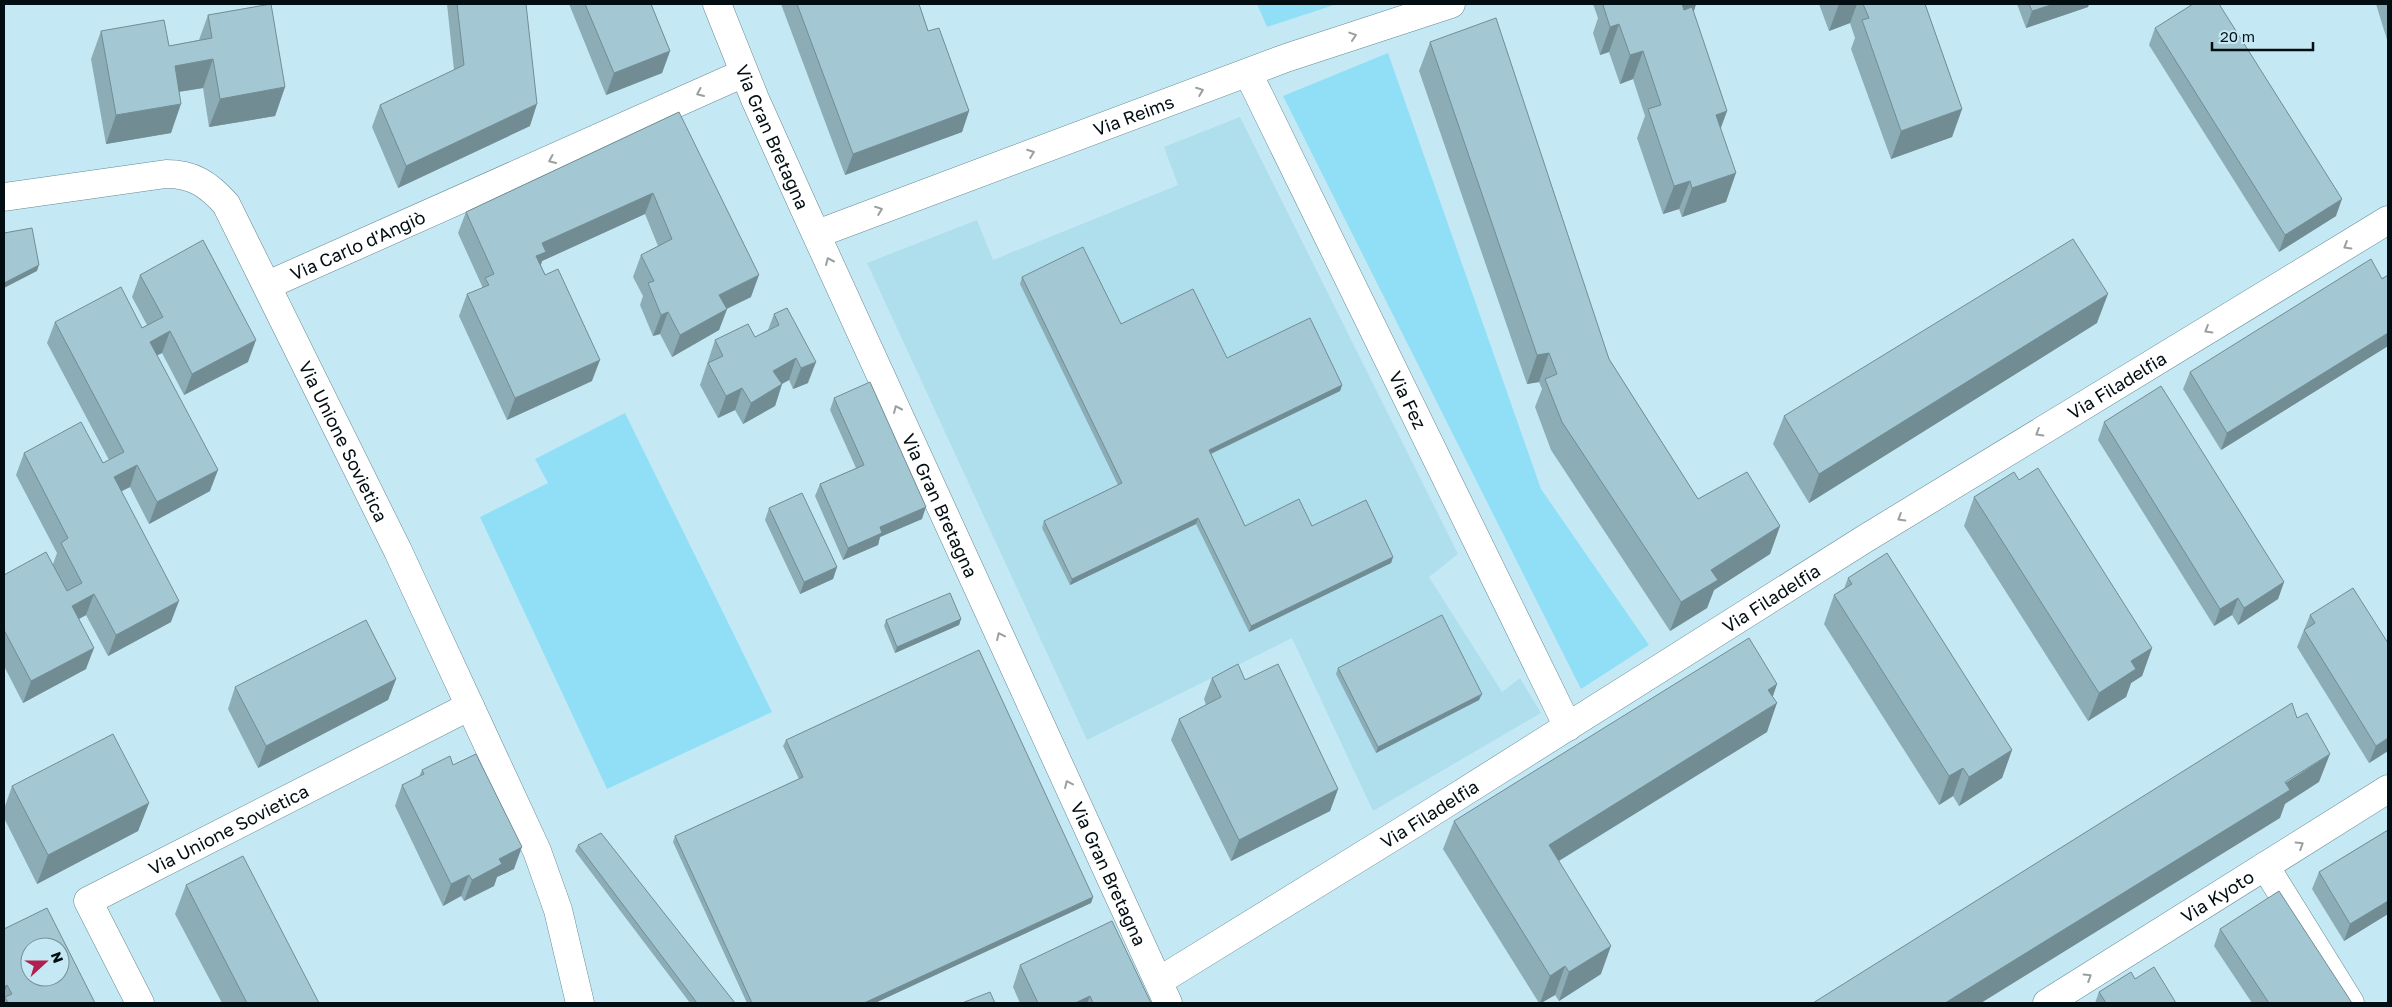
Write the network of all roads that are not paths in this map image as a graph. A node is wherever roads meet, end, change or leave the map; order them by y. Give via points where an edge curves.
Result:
1 (717, 4) edge
2 (1451, 4) edge
3 (744, 73) junction
4 (1248, 73) junction
5 (4, 197) edge
6 (2388, 220) edge
7 (817, 234) junction
8 (268, 285) junction
9 (470, 706) junction
10 (1568, 727) junction
11 (2388, 789) edge
12 (2265, 866) junction
13 (1164, 992) edge
14 (140, 1003) edge
15 (580, 1003) edge
16 (2047, 1003) edge
17 (2350, 1003) edge

1 - 3 street, Via Gran Bretagna
4 -> 2 street, Via Reims
3 - 7 street, Via Gran Bretagna
3 -> 8 street, Via Carlo d'Angiò
7 -> 4 street, Via Reims
4 - 10 street, Via Fez
5 - 8 street, Via Carlo d'Angiò via 166,174 190,176 206,184 226,204
6 -> 10 street, Via Filadelfia via 1863,540
13 -> 7 street, Via Gran Bretagna
8 - 9 street, Via Unione Sovietica
9 - 14 street, Via Unione Sovietica via 88,901
9 - 15 street, Via Unione Sovietica via 548,879
10 - 13 street, Via Filadelfia
12 -> 11 street, Via Kyoto
16 -> 12 street, Via Kyoto
12 - 17 street

